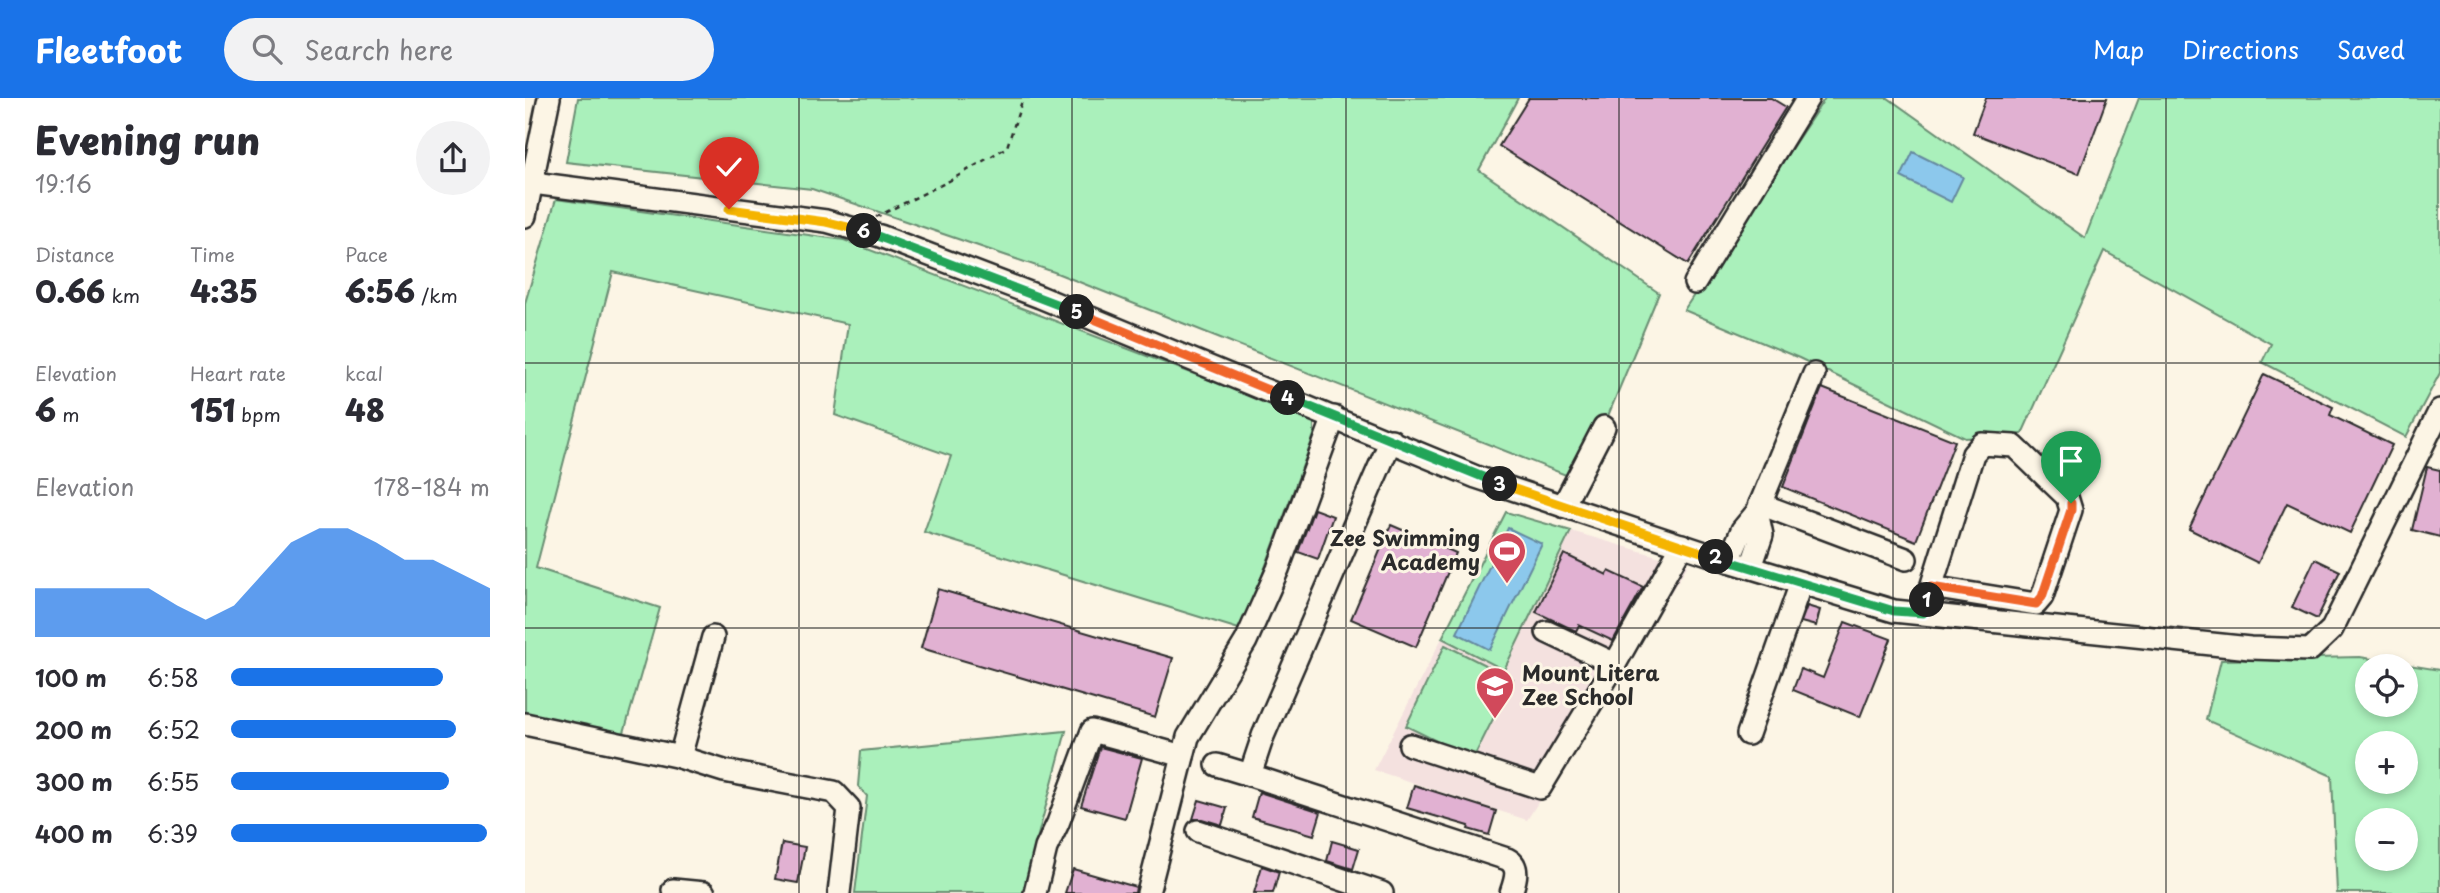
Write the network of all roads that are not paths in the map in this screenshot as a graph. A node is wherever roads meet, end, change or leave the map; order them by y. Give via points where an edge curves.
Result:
1 (549, 98) edge
2 (1808, 98) edge
3 (533, 183) junction
4 (525, 216) edge
5 (1695, 283) dead end
6 (1814, 374) dead end
7 (2440, 410) edge
8 (1334, 417) junction
9 (1604, 427) dead end
10 (1391, 440) junction
11 (1563, 506) junction
12 (1759, 508) junction
13 (1682, 545) junction
14 (1906, 559) dead end
15 (1729, 561) junction
16 (1751, 568) junction
17 (1801, 583) junction
18 (1931, 587) junction
19 (1923, 613) junction
20 (1547, 632) dead end
21 (713, 637) dead end
22 (1615, 664) junction
23 (525, 724) edge
24 (1748, 734) dead end
25 (1410, 746) dead end
26 (1183, 756) junction
27 (680, 757) junction
28 (1217, 765) dead end
29 (1250, 775) junction
30 (1198, 831) dead end
31 (673, 890) dead end
32 (704, 893) edge
33 (839, 893) edge
34 (1035, 893) edge
35 (1148, 893) edge
36 (1382, 893) edge
37 (1511, 893) edge

1 - 3 street
2 - 5 street
3 - 4 street
3 - 8 street via 854,228 1040,297
6 - 12 street
7 - 19 street via 2332,629 2310,650 2250,648
8 - 10 street
8 - 26 street via 1246,641 1188,737
9 - 11 street
10 - 11 street via 1476,477
10 - 29 street
11 - 13 street
12 - 14 street
12 - 15 street via 1742,530
12 - 16 street via 1762,535
13 - 15 street
13 - 22 street
15 - 16 street
16 - 17 street
17 - 19 street via 1894,611
17 - 24 street
18 - 18 street via 1976,448 1982,444 2014,446 2071,503 2042,597 2036,604
18 - 19 street
20 - 22 street
21 - 27 street
22 - 25 street via 1540,788
23 - 27 street
26 - 34 street via 1083,726
26 - 35 street
27 - 33 street via 724,771 834,792 849,808
28 - 29 street
29 - 37 street via 1507,859 1516,869
30 - 36 street
31 - 32 street

